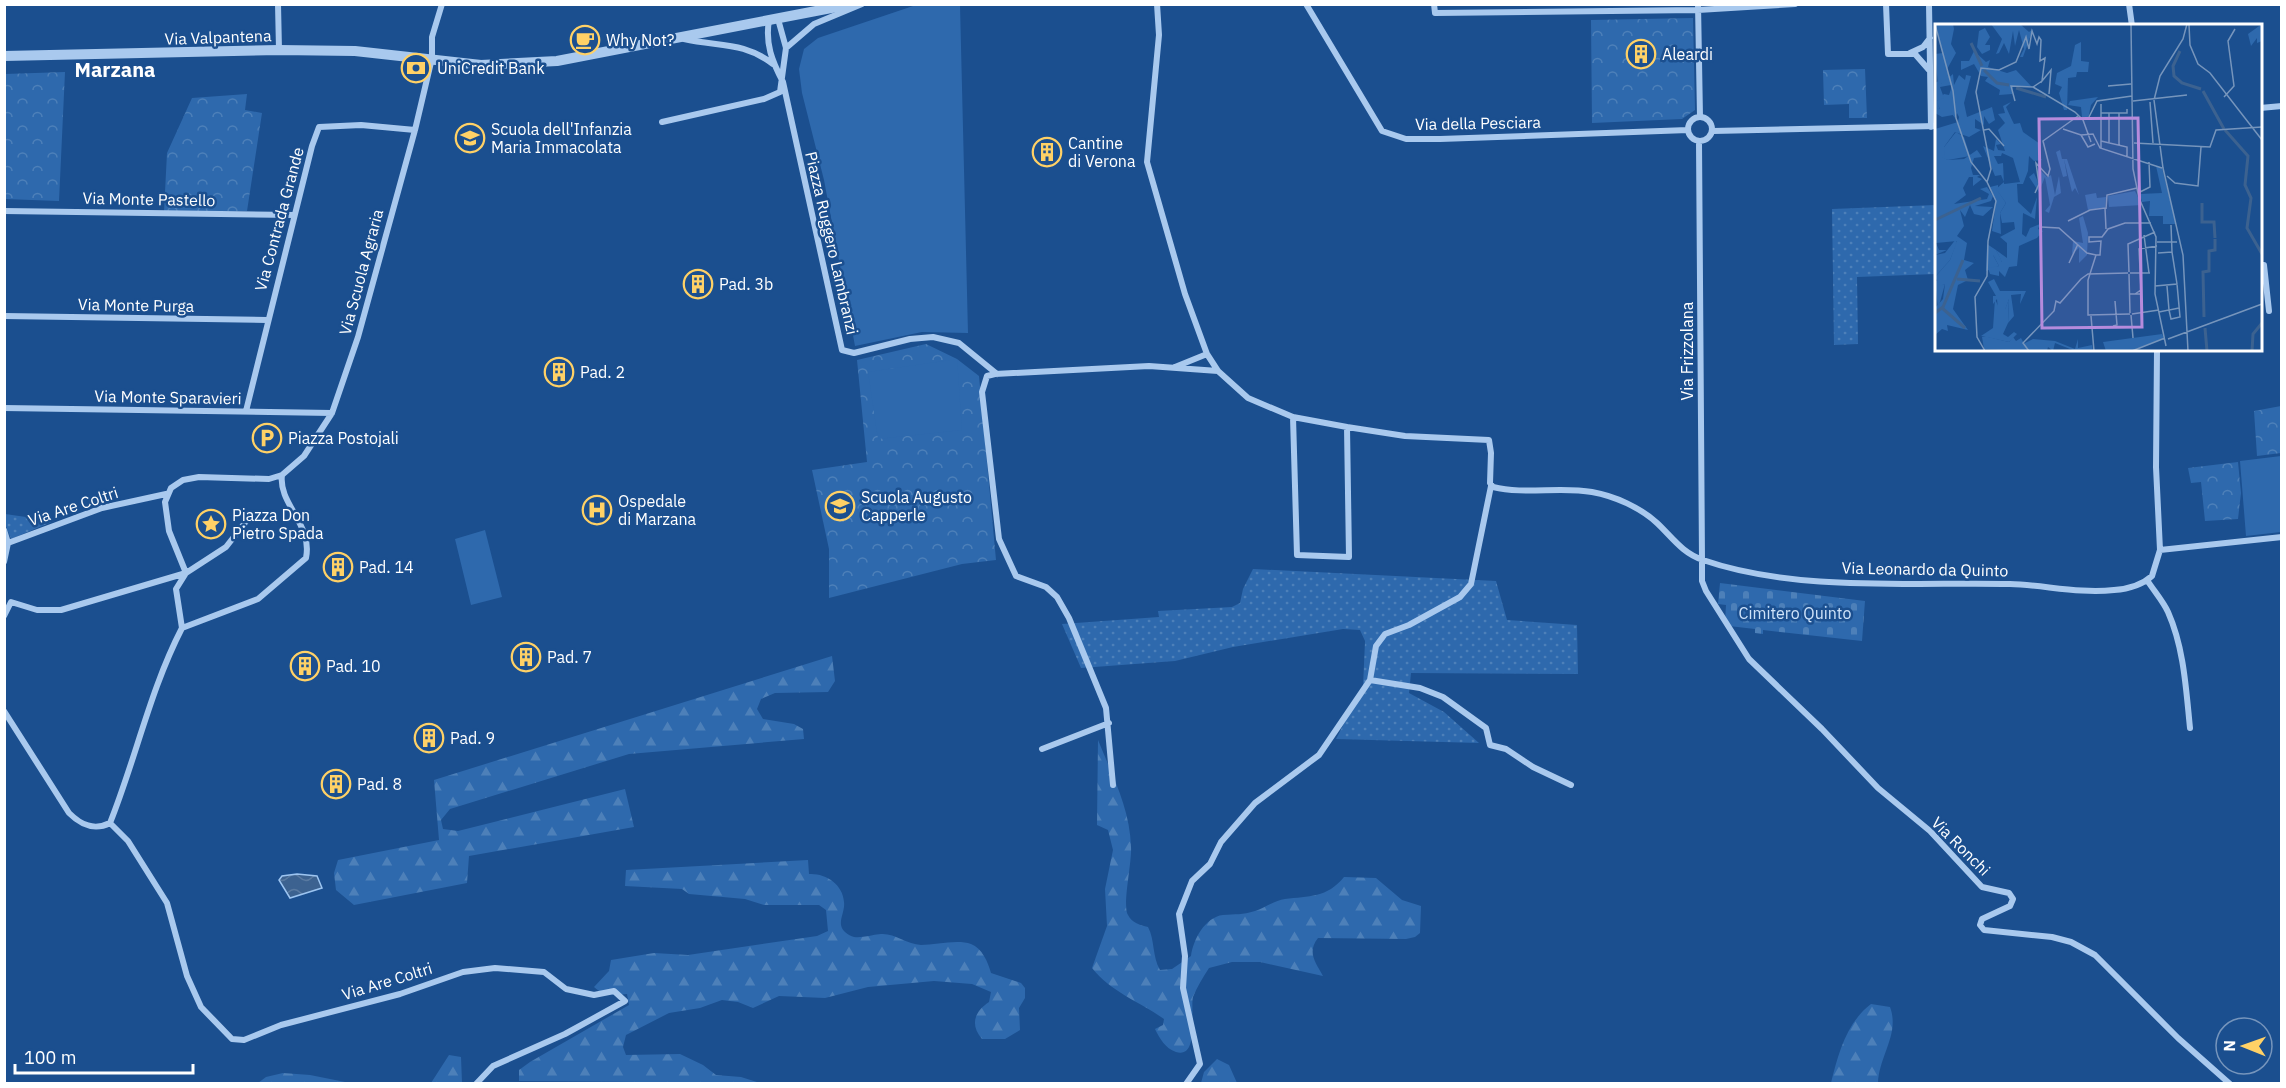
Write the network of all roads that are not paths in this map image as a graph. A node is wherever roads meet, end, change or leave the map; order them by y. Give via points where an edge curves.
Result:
1 (278, 4) edge
2 (442, 4) edge
3 (852, 4) edge
4 (862, 4) edge
5 (1157, 4) edge
6 (1306, 4) edge
7 (1434, 4) edge
8 (1796, 4) edge
9 (1886, 4) edge
10 (1929, 4) edge
11 (2129, 4) edge
12 (826, 7) edge
13 (1698, 8) edge
14 (773, 20) junction
15 (2132, 24) edge
16 (678, 38) junction
17 (1930, 38) junction
18 (786, 48) junction
19 (279, 50) junction
20 (1910, 53) junction
21 (4, 56) edge
22 (432, 58) junction
23 (774, 65) junction
24 (1929, 70) junction
25 (783, 82) junction
26 (2282, 106) edge
27 (2262, 108) edge
28 (1700, 117) junction
29 (662, 122) dead end
30 (1934, 127) edge
31 (415, 130) junction
32 (1688, 130) junction
33 (1713, 131) junction
34 (1699, 142) junction
35 (4, 211) edge
36 (294, 215) junction
37 (2262, 265) edge
38 (2269, 311) dead end
39 (4, 316) edge
40 (267, 320) junction
41 (2157, 351) edge
42 (1207, 354) junction
43 (1168, 368) junction
44 (1218, 371) junction
45 (997, 374) junction
46 (4, 408) edge
47 (246, 411) junction
48 (332, 413) junction
49 (1293, 417) junction
50 (1347, 427) junction
51 (282, 475) junction
52 (1491, 486) junction
53 (166, 494) junction
54 (251, 515) dead end
55 (4, 530) edge
56 (2282, 537) edge
57 (8, 543) junction
58 (2160, 550) junction
59 (1702, 560) junction
60 (4, 562) edge
61 (186, 573) junction
62 (2147, 580) junction
63 (4, 616) edge
64 (182, 628) junction
65 (1370, 680) junction
66 (7, 714) edge
67 (1109, 723) junction
68 (2190, 728) dead end
69 (1042, 749) dead end
70 (1113, 785) dead end
71 (1571, 785) dead end
72 (110, 823) junction
73 (476, 1083) edge
74 (1186, 1083) edge
75 (2230, 1083) edge

1 - 19 street
2 - 22 street via 432,38
3 - 12 street, Via Valpantena
4 - 18 street via 814,24
5 - 42 street via 1159,35 1147,162 1185,294
6 - 32 street, Via della Pesciara via 1382,131 1407,139 1440,139
7 - 13 street via 1435,14
8 - 13 street
9 - 20 street via 1888,54
10 - 17 street
11 - 15 street
12 - 14 street, Via Valpantena
13 - 28 street
14 - 16 street, Via Valpantena
14 - 18 street, Piazza Ruggero Lambranzi
14 - 23 street, Piazza Ruggero Lambranzi via 767,39
16 - 22 street, Via Valpantena via 557,61 481,65
16 - 23 street, Piazza Ruggero Lambranzi via 738,45 755,51
17 - 20 street
17 - 24 street
18 - 25 street, Piazza Ruggero Lambranzi
19 - 21 street, Via Valpantena
19 - 22 street, Via Valpantena
20 - 24 street via 1920,57
22 - 31 street, Via Scuola Agraria
23 - 25 street, Piazza Ruggero Lambranzi
24 - 30 street
25 - 29 street via 780,92 764,99
25 - 45 street, Piazza Ruggero Lambranzi via 843,350 854,353 903,340 933,337 959,343
26 - 27 street
28 - 32 street via 1693,120
28 - 33 street via 1710,121
30 - 33 street
31 - 36 street, Via Contrada Grande via 361,125 319,127
31 - 48 street, Via Scuola Agraria via 358,337
32 - 34 street via 1692,139
33 - 34 street via 1709,138
34 - 59 street, Via Frizzolana
35 - 36 street, Via Monte Pastello
36 - 40 street, Via Contrada Grande
37 - 38 street
39 - 40 street, Via Monte Purga
40 - 47 street, Via Contrada Grande
41 - 58 street
42 - 43 street
42 - 44 street
43 - 44 street
43 - 45 street
44 - 49 street via 1248,398
45 - 67 street via 987,376 982,392 999,539 1016,576 1046,587 1058,597 1096,679
46 - 47 street, Via Monte Sparavieri
47 - 48 street, Via Monte Sparavieri
48 - 51 street, Via Scuola Agraria via 304,456
49 - 50 street
49 - 50 street via 1297,555 1349,557
50 - 52 street via 1405,436 1489,440
51 - 53 street via 269,479 199,477 176,483
51 - 64 street via 282,493 304,531 306,558 258,599
52 - 59 street via 1592,492 1634,506 1688,553
52 - 65 street via 1471,584 1460,597 1385,634 1376,646
53 - 57 street, Via Are Coltri via 102,508
53 - 61 street via 169,531
54 - 61 street via 226,547
55 - 57 street
56 - 58 street
57 - 60 street
58 - 62 street via 2156,569
59 - 62 street, Via Leonardo da Quinto via 1764,574 1847,582 2025,585 2102,591 2130,588
59 - 75 street, Via Ronchi via 1706,591 1749,659 1878,788 1930,831 1982,887 2009,893 2013,899 2010,906 1982,920 1984,930 2052,937 2094,955
61 - 63 street via 61,610 37,610 11,602
61 - 64 street via 176,589
62 - 68 street via 2174,626
64 - 72 street via 157,681
65 - 71 street via 1420,688 1443,697 1486,728 1490,745 1506,749
65 - 74 street via 1319,755 1255,803 1221,842 1210,864 1192,881 1179,914 1185,956 1184,988 1200,1064
66 - 72 street via 79,824 98,828
67 - 69 street
67 - 70 street
72 - 73 street, Via Are Coltri via 128,841 167,903 186,976 201,1007 232,1039 244,1040 281,1025 463,972 495,968 544,972 566,989 594,994 614,991 625,1001 566,1034 493,1066

